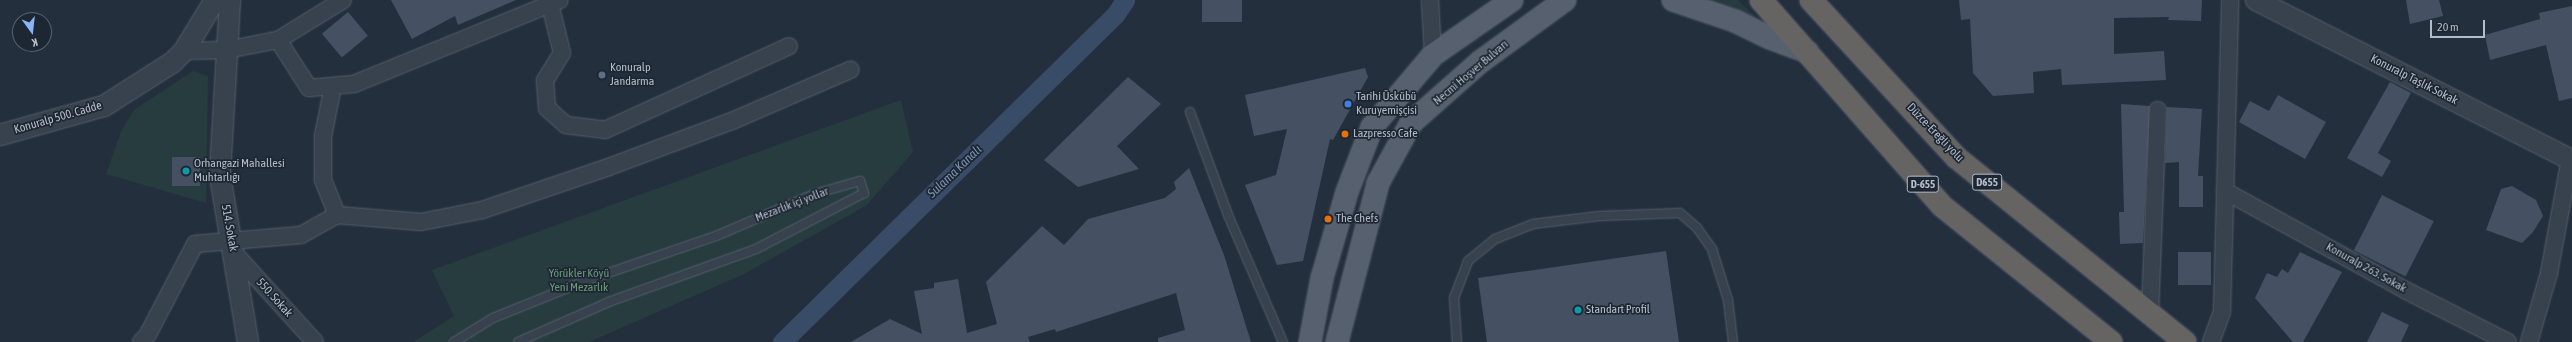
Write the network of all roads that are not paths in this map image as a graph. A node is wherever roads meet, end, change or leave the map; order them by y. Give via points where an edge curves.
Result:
1 (215, 0) edge
2 (230, 0) edge
3 (343, 0) edge
4 (1430, 0) edge
5 (1512, 0) edge
6 (1566, 0) edge
7 (1673, 0) edge
8 (1761, 0) edge
9 (1811, 0) edge
10 (2230, 0) edge
11 (2256, 0) edge
12 (555, 2) edge
13 (278, 40) junction
14 (789, 46) dead end
15 (184, 51) junction
16 (1808, 52) junction
17 (1433, 55) junction
18 (226, 57) junction
19 (850, 70) dead end
20 (333, 86) junction
21 (2158, 110) dead end
22 (1190, 112) dead end
23 (0, 135) edge
24 (2571, 159) edge
25 (2225, 190) junction
26 (337, 215) junction
27 (233, 247) junction
28 (2150, 314) junction
29 (141, 342) edge
30 (248, 342) edge
31 (315, 342) edge
32 (454, 342) edge
33 (518, 342) edge
34 (1283, 342) edge
35 (1310, 342) edge
36 (1337, 342) edge
37 (1457, 342) edge
38 (1733, 342) edge
39 (2111, 342) edge
40 (2184, 342) edge
41 (2211, 342) edge
42 (2508, 342) edge
43 (2529, 342) edge

1 - 15 street, Konuralp 500. Cadde
2 - 18 street
3 - 13 street
4 - 17 street
5 - 17 main road
6 - 36 main road, Necmi Hoşver Bulvarı via 1480,62 1411,123 1378,183
7 - 16 main road via 1735,21
8 - 16 highway, D-655
9 - 28 highway, Düzce-Ereğli yolu / D655 via 1957,158
10 - 25 street
11 - 24 street, Konuralp Taşlık Sokak
12 - 14 street via 562,53 545,80 547,108 566,125 605,130
12 - 20 street via 354,84
13 - 18 street
13 - 20 street via 309,88
15 - 18 street
15 - 23 street, Konuralp 500. Cadde via 173,62 104,106
16 - 39 highway, D-655 via 1942,206
17 - 35 main road via 1372,127 1347,192
18 - 27 street, 514. Sokak via 220,176
19 - 26 street via 732,121 606,168 482,210 421,222
20 - 26 street via 323,136 323,180
21 - 28 street
22 - 34 lane via 1228,215
24 - 43 street via 2549,273
25 - 41 street via 2222,312
25 - 42 street, Konuralp 263. Sokak via 2405,290
26 - 27 street via 301,235
27 - 29 street via 195,244 147,336
27 - 30 street, 514. Sokak
27 - 31 street, 550. Sokak
28 - 40 highway, Düzce-Ereğli yolu / D655
32 - 33 lane, Mezarlık içi yollar via 493,318 584,281 716,236 814,194 860,181 864,193 756,249 609,302
37 - 38 lane via 1454,298 1468,261 1495,239 1533,224 1600,216 1680,213 1712,249 1728,300

